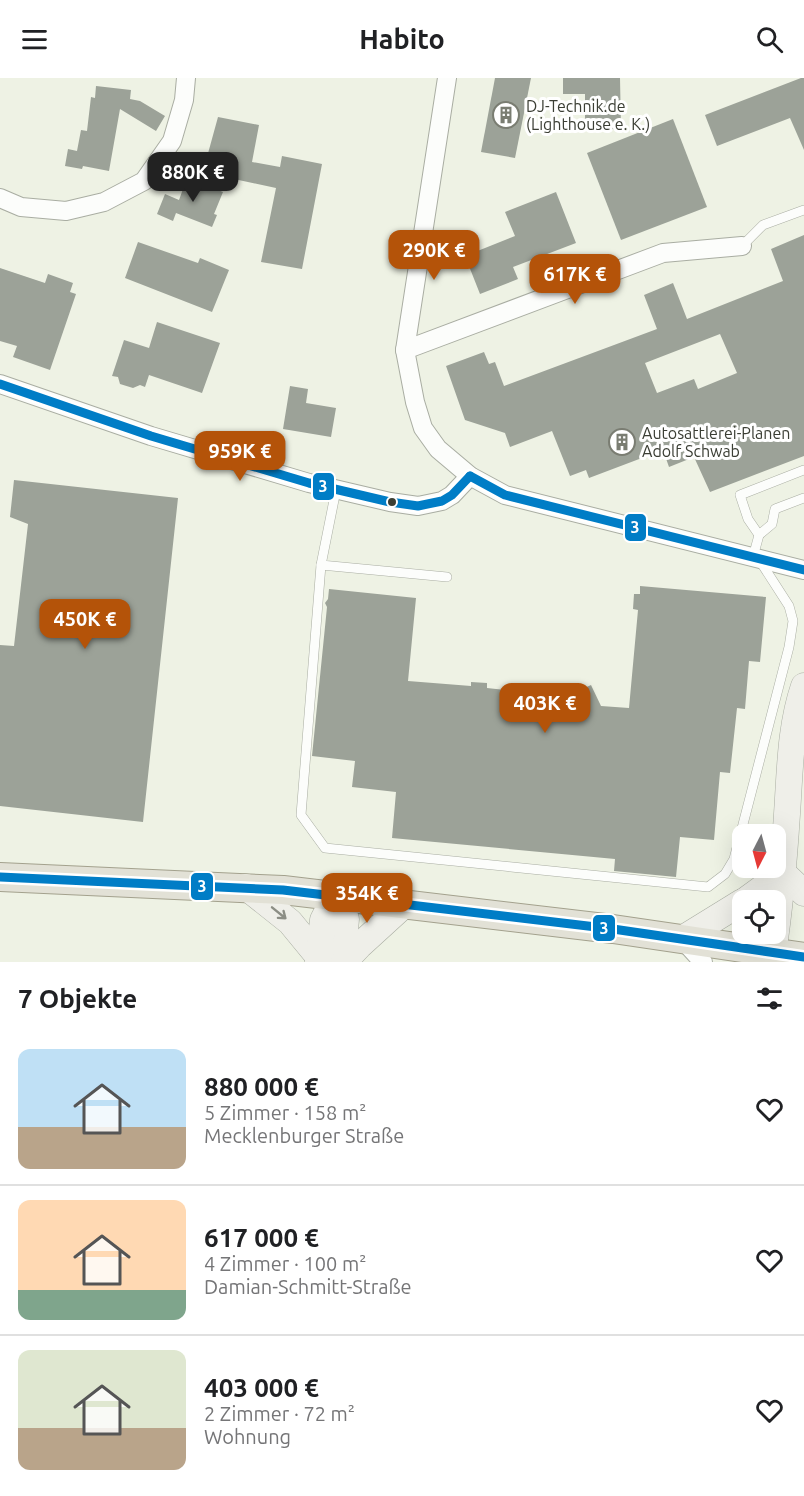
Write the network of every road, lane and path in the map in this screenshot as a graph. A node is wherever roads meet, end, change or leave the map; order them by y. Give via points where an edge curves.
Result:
1 (186, 78) edge
2 (447, 78) edge
3 (0, 198) edge
4 (804, 210) edge
5 (742, 246) joint
6 (405, 350) junction
7 (0, 384) edge
8 (804, 470) edge
9 (470, 476) junction
10 (336, 490) junction
11 (804, 498) edge
12 (759, 535) junction
13 (755, 558) junction
14 (321, 565) junction
15 (804, 570) edge
16 (447, 577) dead end
17 (804, 686) edge
18 (786, 826) edge
19 (786, 876) edge
20 (0, 877) edge
21 (776, 878) edge
22 (782, 878) edge
23 (246, 887) junction
24 (759, 890) edge
25 (804, 893) edge
26 (336, 895) junction
27 (405, 904) junction
28 (732, 908) edge
29 (682, 939) junction
30 (772, 957) edge
31 (804, 957) edge
32 (331, 961) edge
33 (703, 962) edge

1 - 3 street via 172,141 144,180 104,202 66,211 21,207
2 - 6 street
4 - 5 lane via 763,225
5 - 6 street via 663,253
6 - 9 street via 423,428 438,449
7 - 10 street via 151,436
8 - 12 lane via 740,495 748,519
9 - 10 street via 442,501 418,506
9 - 13 street via 505,495
10 - 14 lane
11 - 12 lane via 775,509 772,524
12 - 13 lane
13 - 14 lane via 789,606 793,621 734,859 725,874 708,887 325,848 302,815
13 - 15 street
14 - 16 lane
17 - 18 main road via 791,749
19 - 25 main road
20 - 23 main road
21 - 24 main road
22 - 30 main road
23 - 26 main road
23 -> 32 main road
26 - 27 main road
26 - 32 main road via 323,920
27 - 29 main road
27 - 32 main road via 359,946
28 - 29 main road
29 - 30 main road
29 - 33 street
30 - 31 main road

